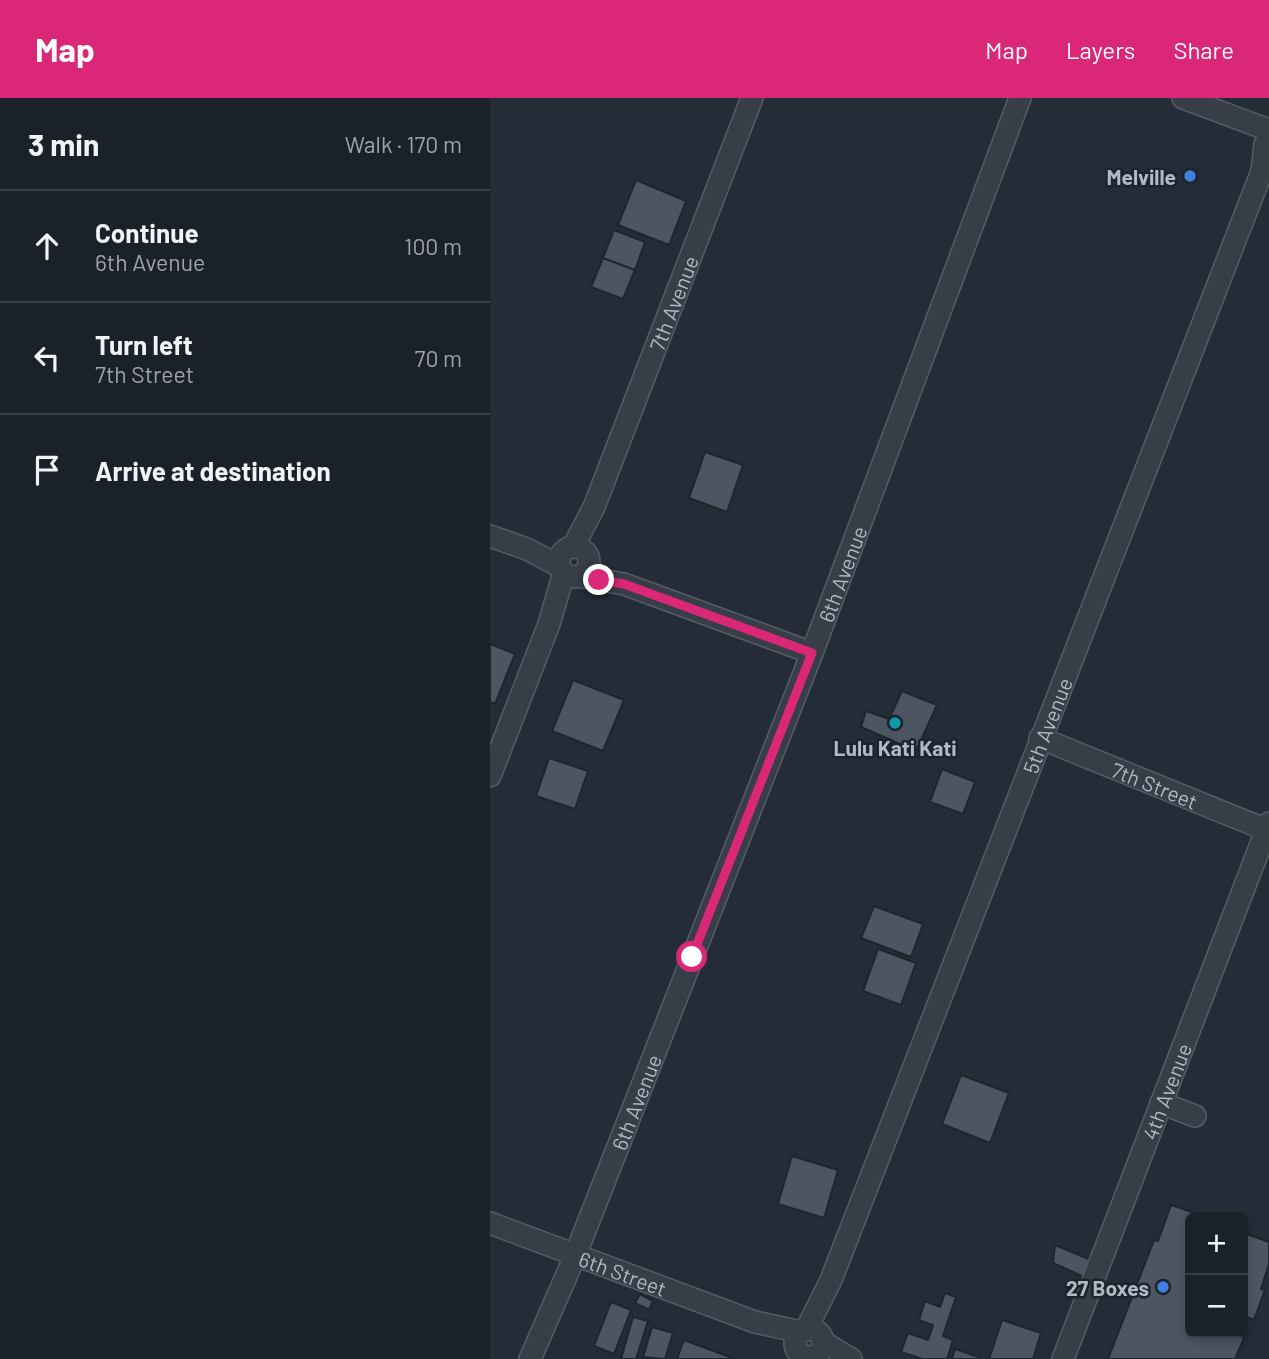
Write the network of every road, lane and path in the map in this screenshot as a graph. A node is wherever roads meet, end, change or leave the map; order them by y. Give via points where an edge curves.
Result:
1 (752, 98) edge
2 (1020, 98) edge
3 (1184, 98) edge
4 (1267, 146) edge
5 (490, 536) edge
6 (573, 563) junction
7 (812, 653) junction
8 (1040, 738) junction
9 (490, 776) edge
10 (1268, 828) edge
11 (1161, 1103) junction
12 (1195, 1116) dead end
13 (490, 1223) edge
14 (575, 1256) junction
15 (810, 1348) edge
16 (530, 1359) edge
17 (851, 1359) edge
18 (1063, 1359) edge

1 - 6 street, 7th Avenue
2 - 7 street, 6th Avenue
3 - 4 street via 1230,116
4 - 8 street, 5th Avenue
5 - 6 street
6 - 7 street
6 - 9 street, 7th Avenue
7 - 14 street, 6th Avenue
8 - 10 street, 7th Street
8 - 15 street, 5th Avenue via 831,1280
10 - 11 street, 4th Avenue
11 - 12 street
11 - 18 street, 4th Avenue
13 - 14 street, 6th Street
14 - 15 street, 6th Street via 755,1322
14 - 16 street, 6th Avenue
15 - 17 street, 6th Street

